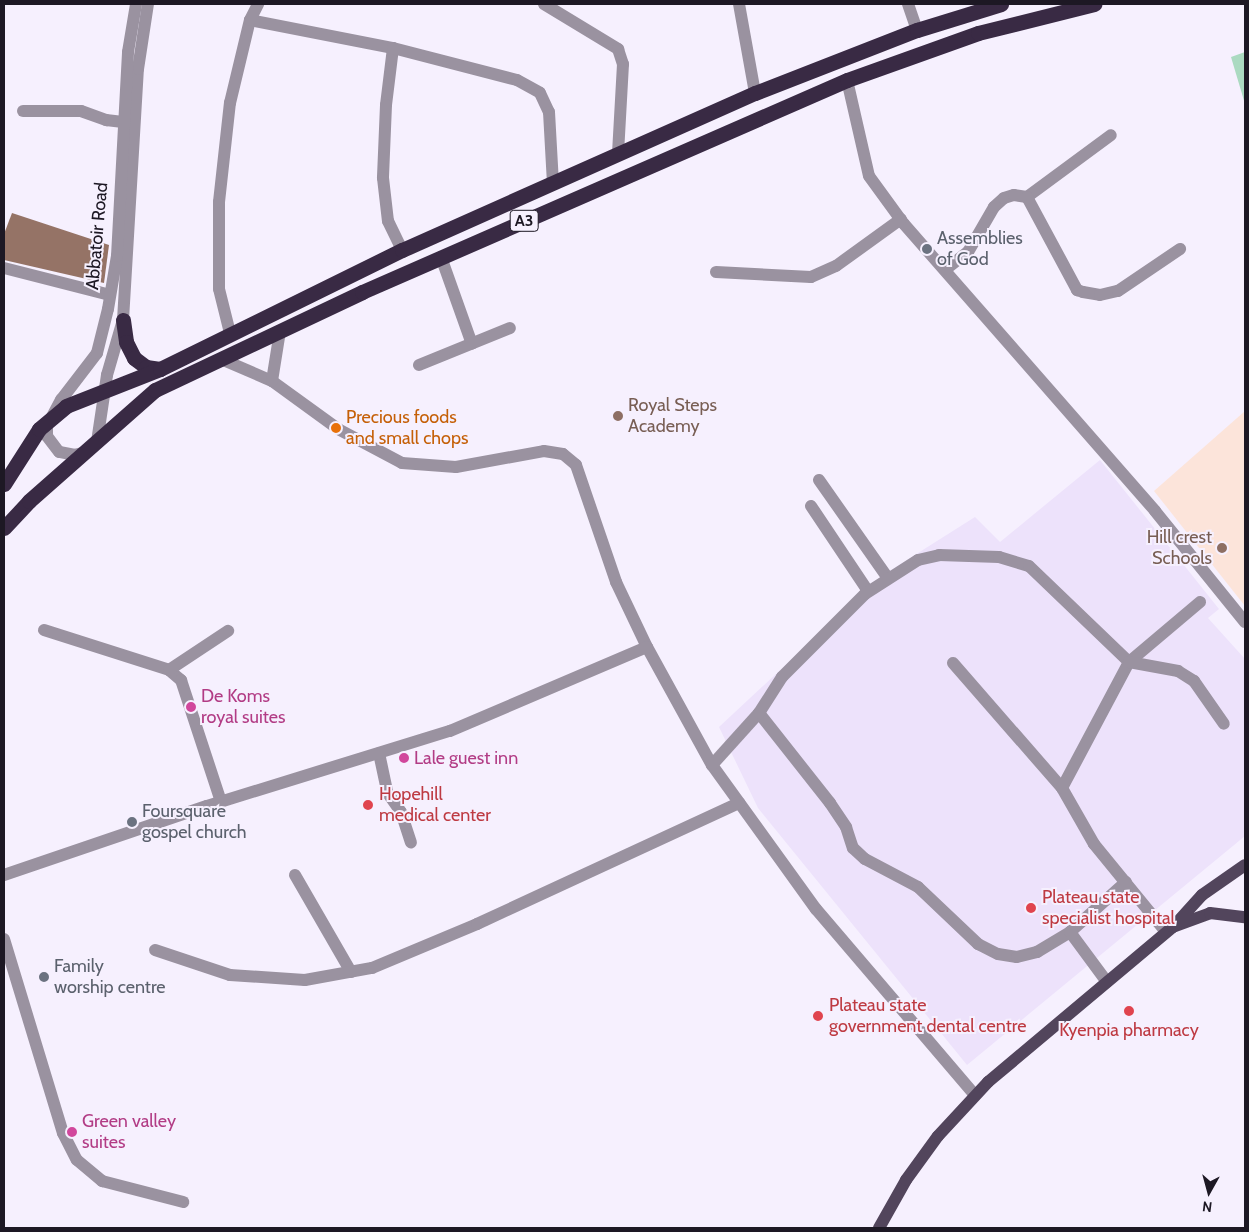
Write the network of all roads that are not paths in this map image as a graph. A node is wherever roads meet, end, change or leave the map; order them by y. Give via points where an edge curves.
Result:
1 (136, 4) edge
2 (148, 4) edge
3 (258, 4) edge
4 (544, 4) edge
5 (739, 4) edge
6 (908, 4) edge
7 (1001, 4) edge
8 (1094, 4) edge
9 (250, 20) junction
10 (917, 30) junction
11 (393, 48) junction
12 (847, 80) junction
13 (754, 92) junction
14 (23, 111) dead end
15 (123, 122) junction
16 (1111, 136) dead end
17 (618, 154) junction
18 (553, 183) junction
19 (1027, 197) junction
20 (491, 210) junction
21 (901, 219) junction
22 (499, 232) junction
23 (1180, 249) dead end
24 (402, 250) junction
25 (442, 257) junction
26 (4, 268) edge
27 (946, 270) junction
28 (716, 272) dead end
29 (110, 295) junction
30 (123, 320) junction
31 (510, 328) dead end
32 (280, 331) junction
33 (230, 334) junction
34 (472, 344) junction
35 (221, 359) junction
36 (418, 365) dead end
37 (160, 369) junction
38 (272, 381) junction
39 (104, 393) junction
40 (48, 419) junction
41 (97, 442) junction
42 (86, 452) junction
43 (819, 480) dead end
44 (4, 484) edge
45 (811, 506) dead end
46 (4, 528) edge
47 (888, 578) junction
48 (868, 591) junction
49 (1200, 602) dead end
50 (1245, 622) edge
51 (44, 630) dead end
52 (228, 631) dead end
53 (647, 647) junction
54 (1129, 662) junction
55 (953, 663) dead end
56 (169, 670) junction
57 (759, 713) junction
58 (1224, 724) dead end
59 (379, 753) junction
60 (712, 765) junction
61 (1062, 788) junction
62 (221, 802) junction
63 (739, 802) junction
64 (411, 842) dead end
65 (1245, 865) edge
66 (4, 875) edge
67 (295, 875) dead end
68 (1126, 882) junction
69 (1245, 917) edge
70 (1169, 930) junction
71 (1070, 932) junction
72 (4, 940) edge
73 (155, 950) dead end
74 (351, 972) junction
75 (1107, 982) junction
76 (975, 1095) junction
77 (183, 1202) dead end
78 (880, 1228) edge

1 - 15 street, Abbatoir Road via 128,52
2 - 30 street, Abbatoir Road via 138,69
3 - 9 street
4 - 17 street via 618,49 623,64
5 - 13 street
6 - 10 street
7 - 10 highway, A3
8 - 12 highway, A3 via 978,33
9 - 11 street
9 - 33 street via 230,103 219,202 219,289
10 - 13 highway, A3
11 - 18 street via 518,80 540,93 549,112
11 - 24 street via 386,105 383,178 388,221
12 - 21 street via 869,176
12 - 22 highway, A3
13 - 17 highway, A3
14 - 15 street via 81,111
15 - 29 street, Abbatoir Road via 117,256
16 - 19 street
17 - 18 highway, A3
18 - 20 highway, A3
19 - 23 street via 1077,290 1100,295 1118,291
19 - 27 street via 1004,198 994,207 968,252
20 - 22 highway via 503,218
20 - 24 highway, A3
21 - 27 street
21 - 28 street via 836,266 811,277
22 - 25 highway, A3
24 - 33 highway, A3
25 - 32 highway, A3
25 - 34 street
26 - 29 street
27 - 50 street via 1155,512
29 - 40 street, Abbatoir Road via 96,353
30 - 37 highway via 126,342 134,358 146,367
30 - 39 street, Abbatoir Road
31 - 34 street
32 - 35 highway, A3
32 - 38 street
33 - 37 highway, A3
34 - 36 street
35 - 38 street
35 - 41 highway, A3 via 155,390
37 - 39 highway, A3
38 - 53 street via 338,429 402,463 456,467 544,451 563,454 576,465 616,582
39 - 40 highway, A3 via 66,406
39 - 41 street, Abbatoir Road
40 - 42 street via 47,436 58,452 75,455
40 - 44 highway, A3
41 - 42 highway, A3
42 - 46 highway, A3 via 29,501
43 - 47 street
45 - 48 street
47 - 48 street
47 - 54 street via 918,560 939,555 1014,560 1029,566
48 - 57 street via 782,677
49 - 54 street
51 - 56 street
52 - 56 street
53 - 59 street via 450,731
53 - 60 street
54 - 58 street via 1178,671 1194,681
54 - 61 street
55 - 61 street
56 - 62 street via 180,680
57 - 60 street
57 - 71 street via 830,803 846,827 853,848 865,859 918,887 978,944 998,954 1017,957 1037,952
59 - 62 street
59 - 64 street via 387,792 401,812
60 - 63 street
61 - 68 street via 1094,844
62 - 66 street
63 - 74 street via 477,924 372,968
63 - 76 street via 816,910
65 - 70 main road via 1202,895
67 - 74 street
68 - 70 street
68 - 71 street
69 - 70 main road via 1210,914
70 - 75 main road
71 - 75 street
72 - 77 street via 60,1124 77,1160 102,1181
73 - 74 street via 230,976 306,980
75 - 76 main road
76 - 78 main road via 938,1136 906,1180

